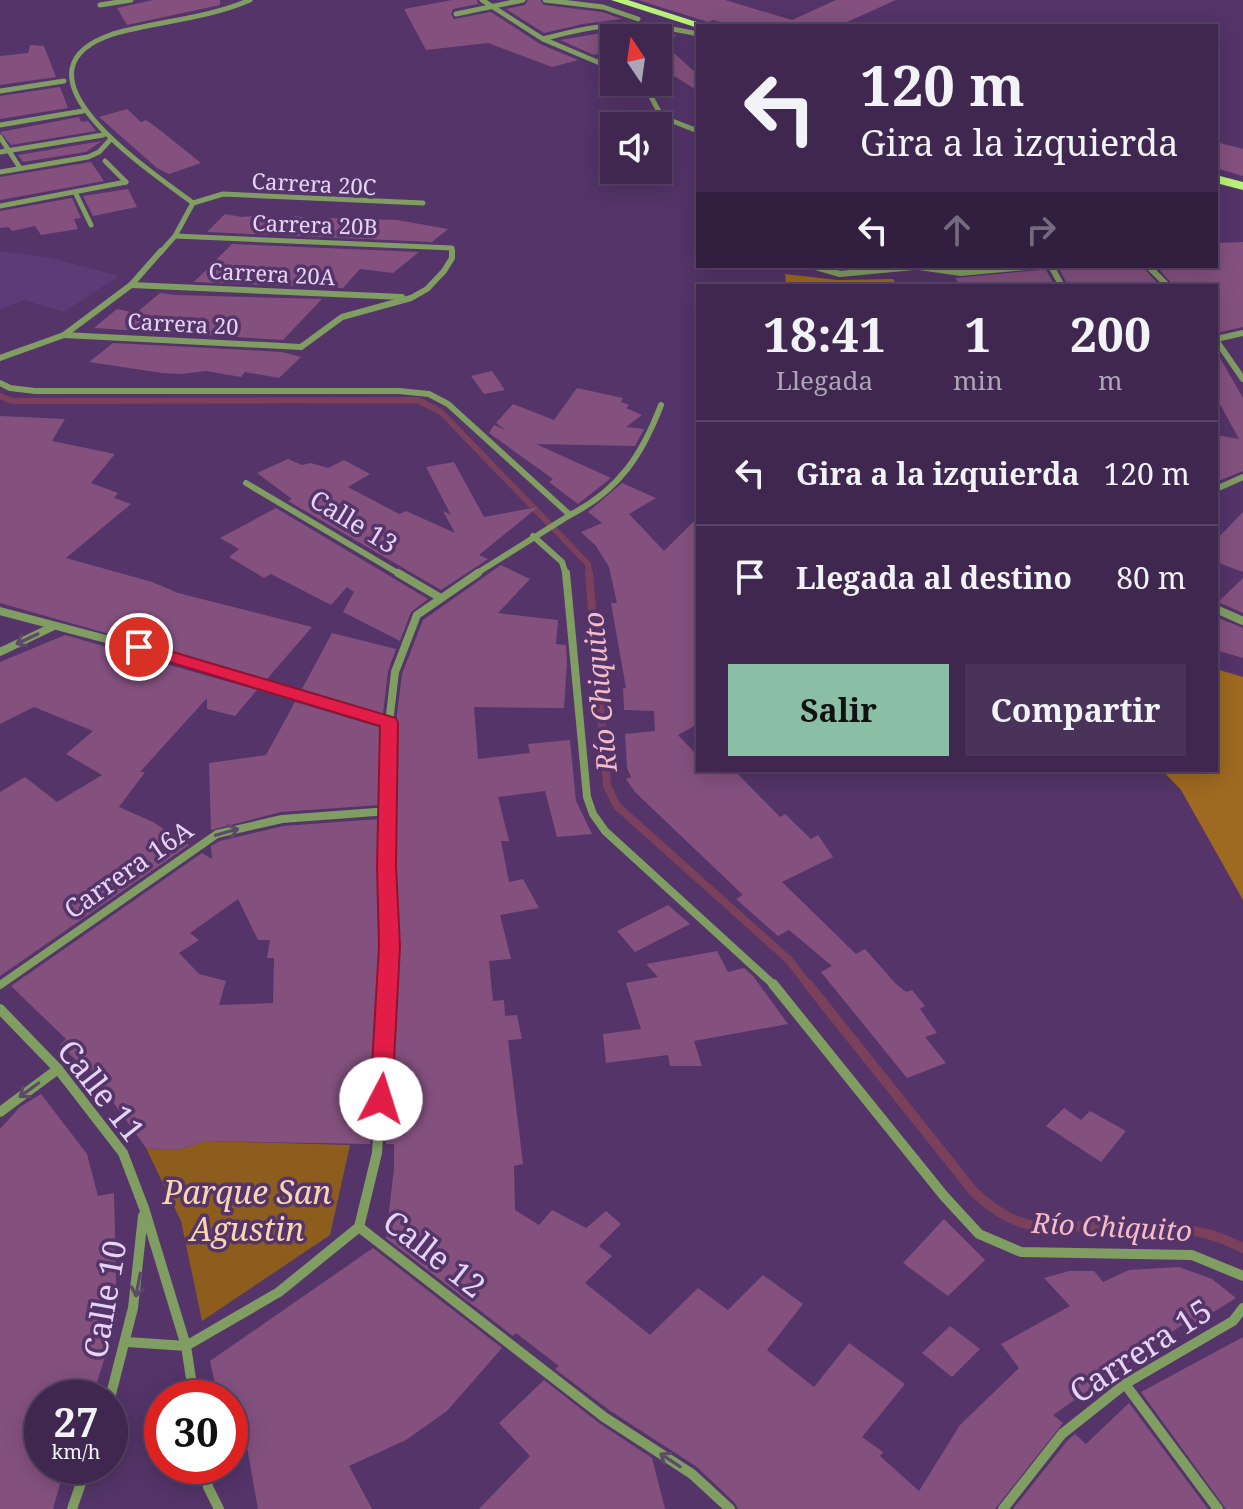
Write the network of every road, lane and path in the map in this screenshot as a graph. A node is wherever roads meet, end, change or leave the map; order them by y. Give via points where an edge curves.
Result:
1 (131, 0) edge
2 (482, 0) edge
3 (523, 0) edge
4 (545, 0) edge
5 (616, 0) edge
6 (247, 1) edge
7 (100, 5) dead end
8 (496, 8) junction
9 (456, 14) dead end
10 (648, 22) junction
11 (696, 24) edge
12 (696, 34) edge
13 (543, 39) junction
14 (600, 63) edge
15 (64, 81) junction
16 (67, 89) dead end
17 (0, 91) edge
18 (651, 96) edge
19 (69, 97) dead end
20 (83, 111) junction
21 (0, 125) edge
22 (696, 130) edge
23 (103, 135) junction
24 (0, 137) edge
25 (110, 140) junction
26 (11, 150) junction
27 (0, 152) edge
28 (105, 161) dead end
29 (20, 168) junction
30 (0, 172) edge
31 (1218, 180) edge
32 (1243, 186) edge
33 (75, 192) junction
34 (193, 203) junction
35 (423, 203) dead end
36 (0, 206) edge
37 (91, 225) dead end
38 (175, 236) junction
39 (819, 268) edge
40 (837, 268) edge
41 (903, 268) edge
42 (921, 268) edge
43 (1015, 268) edge
44 (1150, 268) edge
45 (840, 274) junction
46 (1166, 284) edge
47 (131, 285) junction
48 (411, 298) junction
49 (1243, 333) edge
50 (64, 335) junction
51 (1218, 339) edge
52 (1218, 342) edge
53 (0, 358) edge
54 (1243, 379) edge
55 (0, 383) edge
56 (5, 392) edge
57 (661, 405) dead end
58 (1243, 477) edge
59 (246, 483) dead end
60 (1218, 488) edge
61 (570, 515) junction
62 (538, 533) junction
63 (439, 597) junction
64 (1218, 610) edge
65 (0, 611) edge
66 (1243, 621) edge
67 (53, 627) junction
68 (0, 652) edge
69 (389, 723) junction
70 (389, 811) junction
71 (0, 985) edge
72 (0, 1009) edge
73 (58, 1069) junction
74 (0, 1112) edge
75 (144, 1208) junction
76 (359, 1227) junction
77 (1243, 1276) edge
78 (1243, 1308) edge
79 (127, 1342) junction
80 (186, 1346) junction
81 (115, 1380) edge
82 (191, 1380) edge
83 (1125, 1384) junction
84 (81, 1484) edge
85 (208, 1484) edge
86 (72, 1509) edge
87 (219, 1509) edge
88 (730, 1509) edge
89 (1003, 1509) edge
90 (1218, 1509) edge

1 - 7 street
2 - 8 street
3 - 8 street
4 - 10 street via 603,7
5 - 11 main road
6 - 15 street via 78,48 68,59
8 - 9 street
8 - 13 street
10 - 12 street
10 - 13 street via 607,22
13 - 14 street
15 - 16 street
15 - 17 street
18 - 22 street via 662,117
19 - 20 street
20 - 21 street
20 - 23 street
23 - 25 street
23 - 26 street
24 - 26 street
25 - 29 street via 88,157
25 - 34 street
26 - 27 street
26 - 29 street
28 - 33 street via 126,182
29 - 30 street
31 - 32 main road
33 - 36 street
33 - 37 street
34 - 35 street, Carrera 20C via 223,194
34 - 38 street
38 - 47 street
38 - 48 street, Carrera 20B via 452,248 444,271
39 - 45 street
40 - 45 street
41 - 45 street
42 - 43 street via 961,273
44 - 46 street
47 - 48 street, Carrera 20A
47 - 50 street
48 - 50 street, Carrera 20 via 342,317 301,347
49 - 51 street
50 - 53 street
52 - 54 street
55 - 56 street
56 - 61 street via 429,394 448,404
57 - 61 street, Calle 12 via 647,446 625,475 596,503
58 - 60 street
59 - 63 street, Calle 13
61 - 62 street, Calle 12
62 - 63 street, Calle 12
62 - 77 street via 562,562 567,577 587,797 593,814 605,831 767,976 979,1234 1021,1252 1192,1255
63 - 69 street, Calle 12 via 417,615 395,672
64 - 66 street
65 - 67 street
67 -> 68 street
67 - 69 street via 163,654
69 - 70 street, Calle 12
71 -> 70 street, Carrera 16A via 217,834 282,819
70 - 76 street, Calle 12 via 386,1045 377,1153
72 - 73 street, Calle 11
73 -> 74 street
73 - 75 street, Calle 11 via 123,1153
75 -> 79 street, Calle 10 via 142,1266
75 - 80 street, Calle 11
76 - 80 street via 279,1292
88 -> 76 street, Calle 12 via 692,1474 604,1417
78 - 83 street, Carrera 15 via 1233,1321
79 - 80 street
79 - 81 street, Calle 10
80 - 82 street, Calle 11
83 - 89 street, Carrera 15 via 1062,1434
83 - 90 street
84 - 86 street
85 - 87 street

